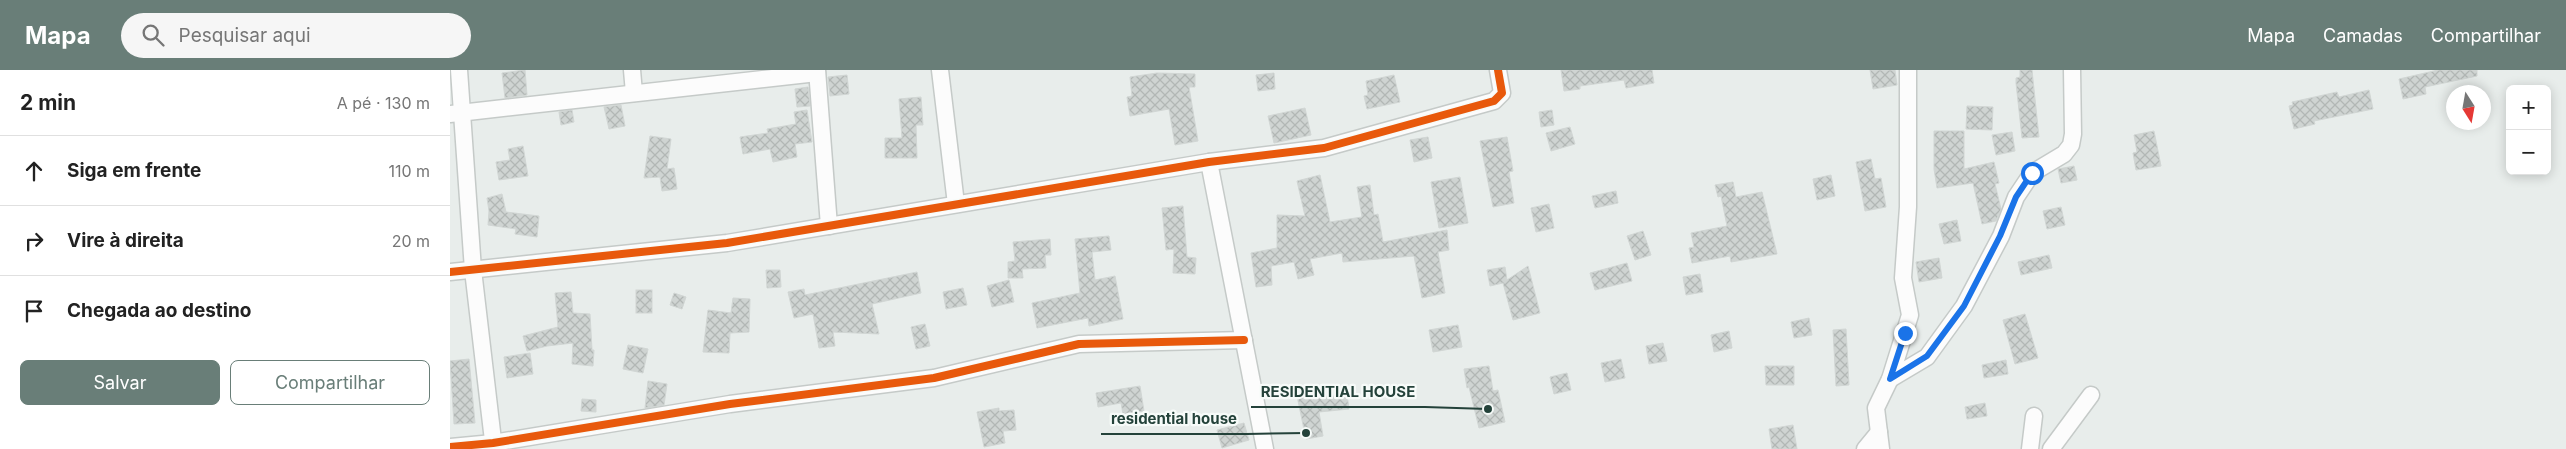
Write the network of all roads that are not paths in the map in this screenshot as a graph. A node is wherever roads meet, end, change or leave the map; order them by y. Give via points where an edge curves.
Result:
1 (459, 70) edge
2 (632, 70) edge
3 (940, 70) edge
4 (1498, 70) edge
5 (1908, 70) edge
6 (2072, 70) edge
7 (817, 71) edge
8 (634, 93) junction
9 (456, 113) edge
10 (1209, 162) junction
11 (956, 204) junction
12 (829, 226) junction
13 (473, 270) junction
14 (450, 272) edge
15 (1244, 340) junction
16 (1890, 379) junction
17 (2091, 395) dead end
18 (2034, 416) dead end
19 (1879, 432) junction
20 (494, 446) edge
21 (450, 448) edge
22 (1265, 449) edge
23 (1865, 449) edge
24 (1881, 449) edge
25 (2030, 449) edge
26 (2051, 449) edge

1 - 9 street
2 - 8 street
3 - 11 street
4 - 10 street via 1502,93 1494,101 1324,148
5 - 16 street via 1908,207 1903,278 1910,315
6 - 16 street via 2074,134 2071,145 2064,154 2032,173 2016,197 1964,306 1927,356
7 - 8 street
7 - 12 street
8 - 9 street
9 - 13 street
10 - 11 street
10 - 15 street
11 - 12 street
12 - 13 street via 727,243
13 - 14 street
13 - 20 street
15 - 20 street via 1079,344 934,378 730,404
15 - 22 street
16 - 19 street via 1876,408
17 - 26 street
18 - 25 street
19 - 23 street
19 - 24 street
20 - 21 street

